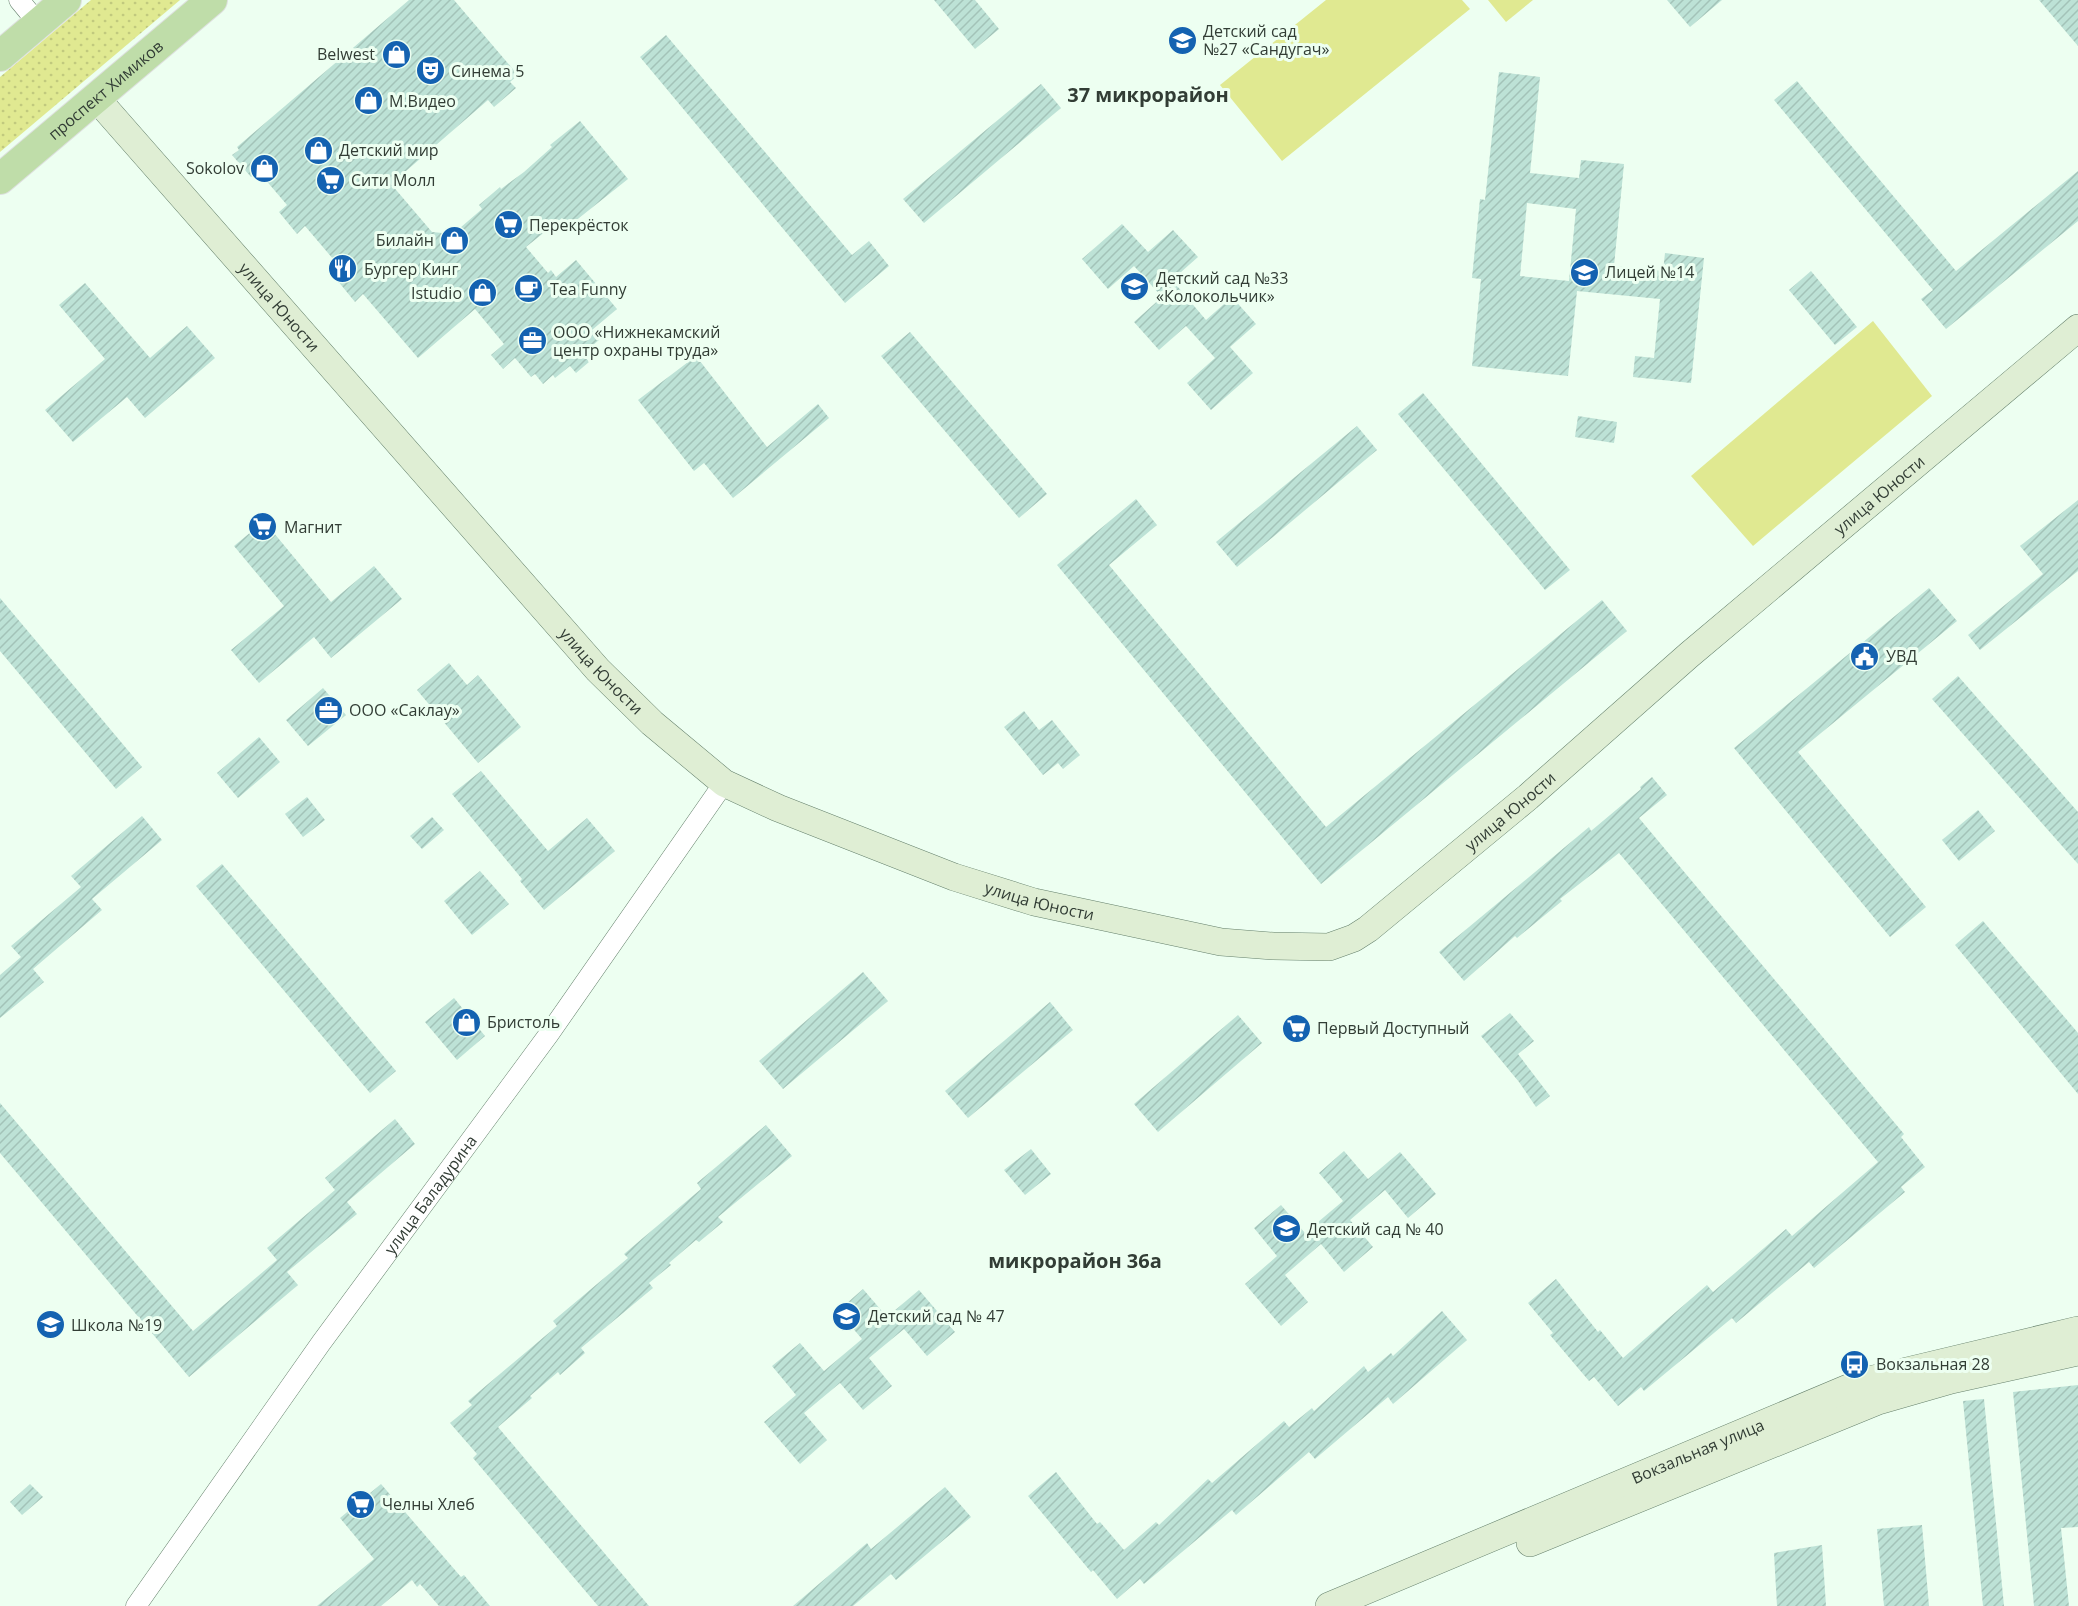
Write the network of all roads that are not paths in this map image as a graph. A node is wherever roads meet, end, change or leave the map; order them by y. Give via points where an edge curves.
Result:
1 (19, 0) edge
2 (66, 0) edge
3 (212, 0) edge
4 (38, 23) junction
5 (0, 56) edge
6 (96, 98) junction
7 (0, 179) edge
8 (2078, 328) edge
9 (724, 783) junction
10 (2078, 1330) edge
11 (2078, 1352) edge
12 (136, 1606) edge
13 (1329, 1606) edge
14 (1373, 1606) edge

1 - 4 street
2 - 4 main road
3 - 6 main road, проспект Химиков
4 - 5 main road
6 - 7 main road, проспект Химиков
6 - 9 street, улица Юности via 598,670 652,723
8 - 9 street, улица Юности via 1689,655 1521,803 1368,929 1339,944 1319,947 1221,942 1034,902 943,873
9 - 12 street, улица Баладурина via 549,1034 321,1343
10 - 13 street, Вокзальная улица via 1865,1381
11 - 14 street, Вокзальная улица via 1951,1380 1878,1401

